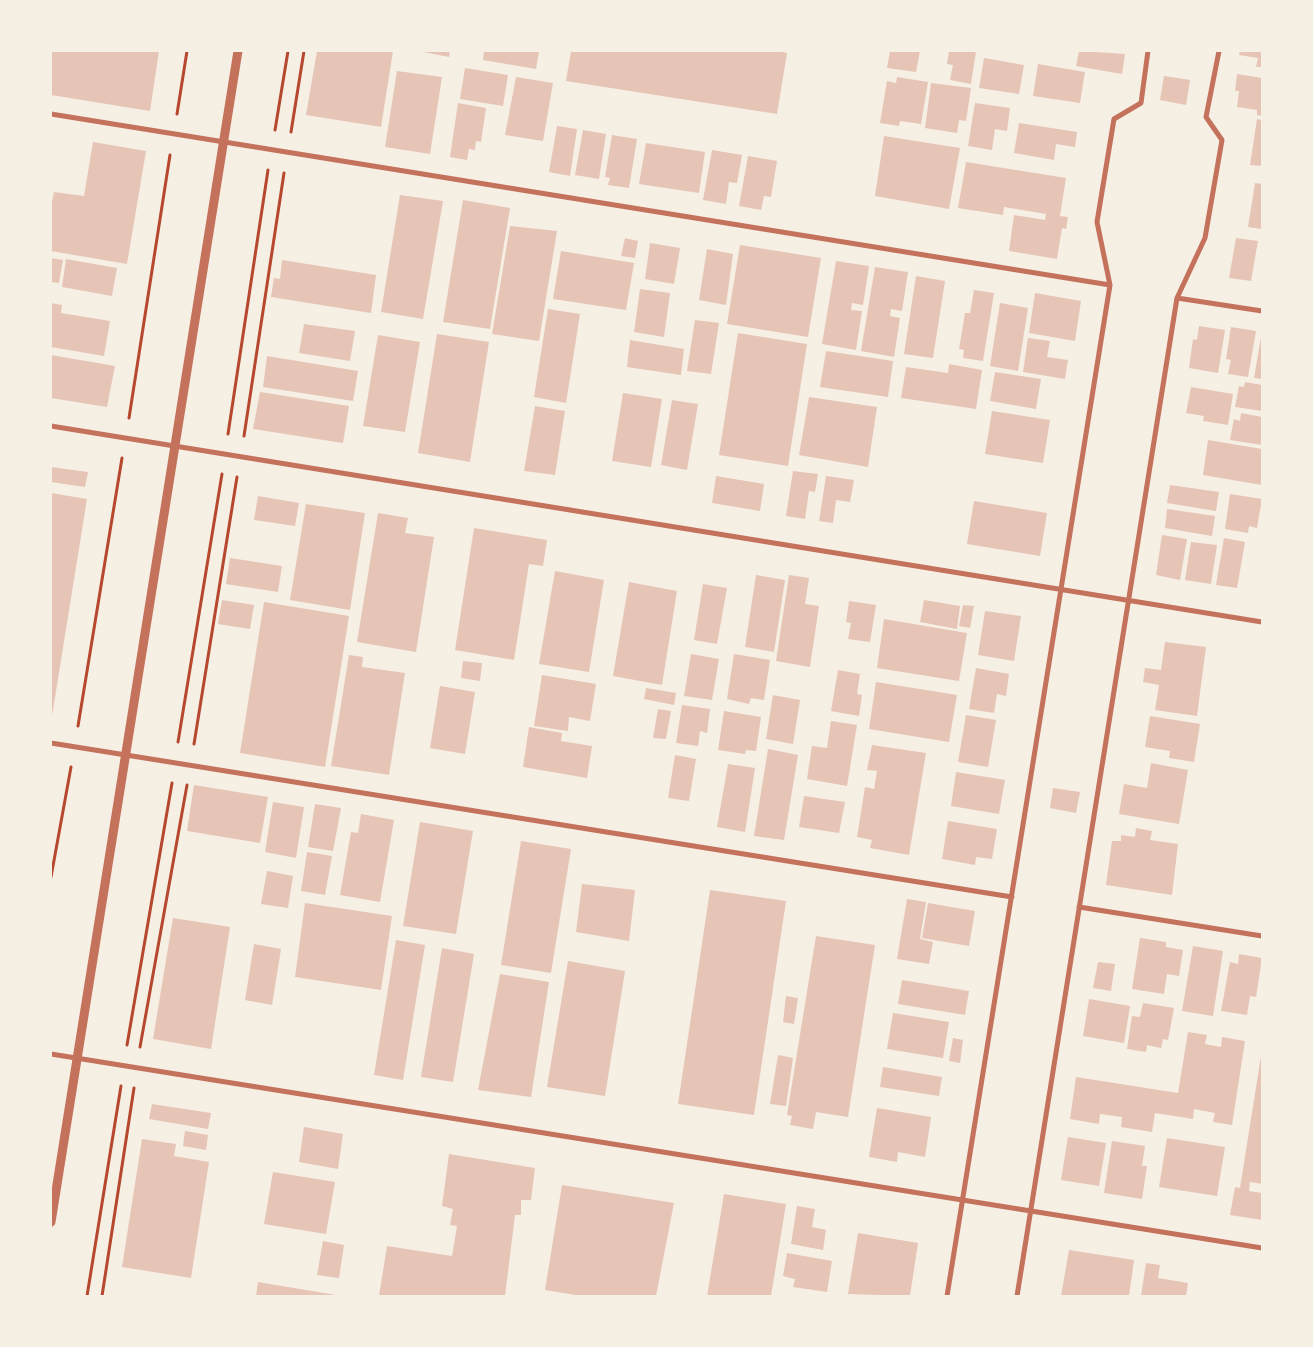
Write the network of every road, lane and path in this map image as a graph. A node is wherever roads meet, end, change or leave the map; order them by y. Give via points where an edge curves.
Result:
1 (187, 51) edge
2 (238, 51) edge
3 (288, 51) edge
4 (304, 51) edge
5 (1148, 51) edge
6 (1219, 51) edge
7 (51, 114) edge
8 (174, 135) junction
9 (274, 135) dead end
10 (223, 143) junction
11 (271, 151) junction
12 (287, 154) junction
13 (1110, 286) junction
14 (1177, 298) junction
15 (1262, 311) edge
16 (51, 426) edge
17 (125, 438) junction
18 (175, 446) junction
19 (225, 454) junction
20 (241, 457) junction
21 (1061, 590) junction
22 (1128, 601) junction
23 (1262, 622) edge
24 (51, 743) edge
25 (74, 747) junction
26 (125, 755) junction
27 (175, 764) junction
28 (190, 766) junction
29 (51, 877) edge
30 (1012, 896) junction
31 (1079, 906) junction
32 (1262, 936) edge
33 (51, 1054) edge
34 (78, 1058) junction
35 (125, 1065) junction
36 (137, 1067) junction
37 (962, 1200) junction
38 (1030, 1211) junction
39 (51, 1222) edge
40 (1262, 1248) edge
41 (87, 1296) edge
42 (102, 1296) edge
43 (947, 1296) edge
44 (1017, 1296) edge

1 - 8 path
2 - 10 street
3 - 9 path
4 - 12 path
5 - 13 street via 1141,103 1114,118 1097,222
6 - 14 street via 1206,117 1222,140 1205,238
7 - 8 street
8 - 10 street
8 - 17 path
10 - 11 street
10 - 18 street
11 - 12 street
11 - 19 path
12 - 13 street
12 - 20 path
13 - 21 street
14 - 15 street
14 - 22 street
16 - 17 street
17 - 18 street
17 - 25 path
18 - 19 street
18 - 26 street
19 - 20 street
19 - 27 path
20 - 21 street
20 - 28 path
21 - 22 street
21 - 30 street
22 - 23 street
22 - 31 street
24 - 25 street
25 - 26 street
25 - 29 path
26 - 27 street
26 - 34 street
27 - 28 street
27 - 35 path
28 - 30 street
28 - 36 path
30 - 37 street
31 - 32 street
31 - 38 street
33 - 34 street
34 - 35 street
34 - 39 street
35 - 36 street
35 - 41 path
36 - 37 street
36 - 42 path
37 - 38 street
37 - 43 street
38 - 40 street
38 - 44 street

